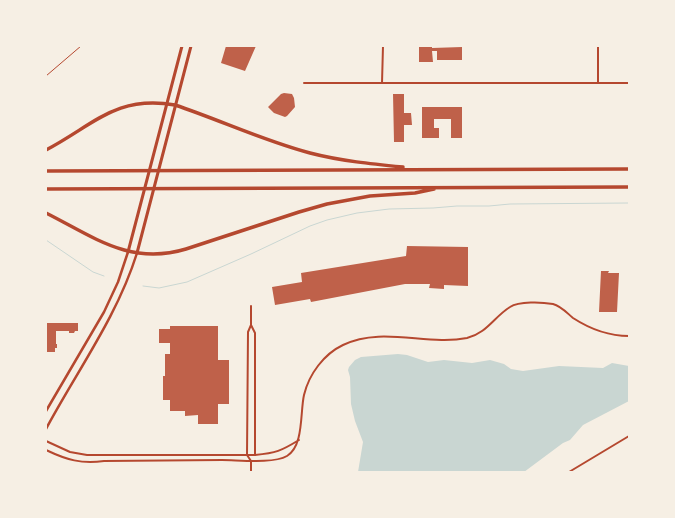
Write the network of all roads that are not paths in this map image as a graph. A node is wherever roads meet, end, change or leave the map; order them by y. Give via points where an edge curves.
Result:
1 (182, 46) edge
2 (190, 46) edge
3 (383, 46) edge
4 (598, 46) edge
5 (304, 83) dead end
6 (382, 83) junction
7 (598, 83) junction
8 (629, 83) edge
9 (166, 103) junction
10 (175, 104) junction
11 (46, 150) edge
12 (426, 169) junction
13 (629, 169) edge
14 (46, 171) edge
15 (629, 186) edge
16 (443, 187) junction
17 (46, 188) edge
18 (46, 213) edge
19 (128, 252) junction
20 (137, 254) junction
21 (251, 306) dead end
22 (251, 325) junction
23 (629, 336) edge
24 (46, 411) edge
25 (46, 429) edge
26 (629, 436) edge
27 (299, 440) junction
28 (46, 441) edge
29 (46, 450) edge
30 (247, 454) junction
31 (255, 454) junction
32 (251, 461) junction
33 (250, 472) edge
34 (569, 472) edge

1 - 9 main road
2 - 10 main road
3 - 6 street
4 - 7 street
5 - 6 street
6 - 7 street
7 - 8 street
9 - 10 highway
9 - 11 highway via 145,103 119,108
9 - 19 main road
10 - 12 highway via 310,153 360,163
10 - 20 main road
12 - 13 highway
12 - 14 highway
15 - 16 highway
16 - 17 highway
16 - 20 highway via 415,193 341,201 178,251 158,255
18 - 19 highway
19 - 20 highway
19 - 24 main road via 104,312
20 - 25 main road via 111,317
21 - 22 street
22 - 30 street via 248,332
22 - 31 street via 255,333
23 - 27 street via 609,334 592,328 554,304 525,303 510,307 485,330 468,338 375,337 350,342 329,354 311,376 303,399
26 - 34 street
27 - 31 street via 274,453
27 - 32 street via 292,452 286,456
28 - 30 street via 80,454
29 - 32 street via 84,462
30 - 31 street
30 - 32 street
31 - 32 street
32 - 33 street

